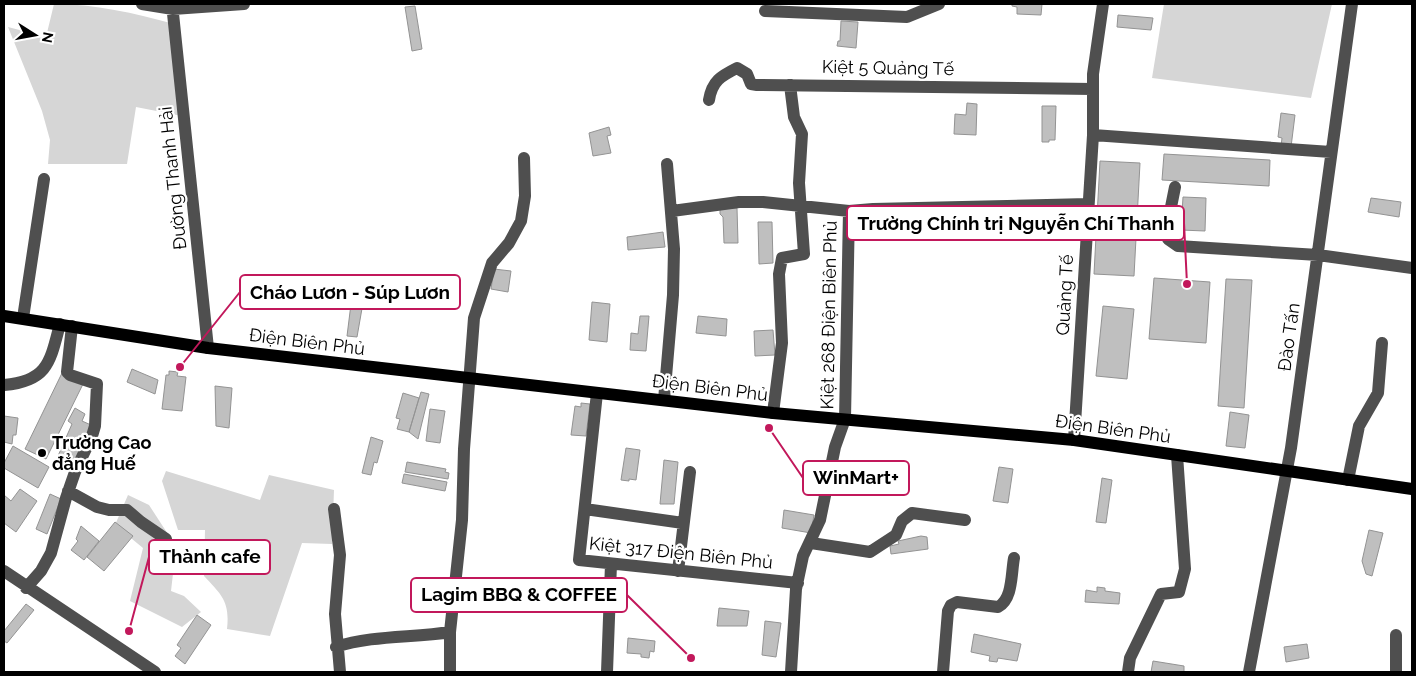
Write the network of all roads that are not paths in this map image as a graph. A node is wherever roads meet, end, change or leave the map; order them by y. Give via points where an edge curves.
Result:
1 (142, 4) edge
2 (244, 4) edge
3 (938, 4) edge
4 (1103, 4) edge
5 (1352, 4) edge
6 (173, 6) edge
7 (765, 11) dead end
8 (790, 85) junction
9 (1093, 89) junction
10 (709, 100) dead end
11 (1093, 135) junction
12 (1331, 152) junction
13 (524, 158) dead end
14 (667, 164) dead end
15 (44, 179) dead end
16 (1174, 187) dead end
17 (1088, 204) junction
18 (801, 207) junction
19 (672, 210) junction
20 (849, 211) junction
21 (1318, 255) junction
22 (1412, 268) edge
23 (4, 316) edge
24 (23, 318) junction
25 (66, 325) junction
26 (1382, 343) dead end
27 (208, 348) junction
28 (471, 378) junction
29 (4, 385) edge
30 (598, 393) junction
31 (664, 400) junction
32 (773, 413) junction
33 (845, 419) junction
34 (1074, 440) junction
35 (1177, 455) junction
36 (690, 472) dead end
37 (1287, 472) junction
38 (1348, 480) junction
39 (1412, 490) edge
40 (68, 491) junction
41 (334, 509) dead end
42 (585, 509) junction
43 (965, 520) dead end
44 (683, 523) junction
45 (166, 539) dead end
46 (811, 543) junction
47 (1014, 558) dead end
48 (611, 564) junction
49 (4, 571) edge
50 (678, 571) junction
51 (798, 583) junction
52 (26, 588) junction
53 (453, 602) junction
54 (506, 606) dead end
55 (450, 632) junction
56 (1396, 635) dead end
57 (336, 646) junction
58 (155, 672) edge
59 (340, 672) edge
60 (450, 672) edge
61 (607, 672) edge
62 (791, 672) edge
63 (943, 672) edge
64 (1128, 672) edge
65 (1249, 672) edge
66 (1396, 672) edge

1 - 6 street
2 - 6 street
3 - 7 street via 907,17
4 - 9 street, Quảng Tế
5 - 12 street, Đào Tấn
6 - 27 street, Đường Thanh Hải
8 - 9 street, Kiệt 5 Quảng Tế
8 - 10 street, Kiệt 5 Quảng Tế via 751,84 748,74 737,68 720,76 713,85
8 - 18 street via 794,117 802,134
9 - 11 street, Quảng Tế
11 - 12 street
11 - 17 street, Quảng Tế
12 - 21 street, Đào Tấn
13 - 28 street via 526,196 521,221 509,243 492,263 481,296 474,318
14 - 19 street
15 - 24 street
16 - 21 street via 1167,227 1168,239 1178,246
17 - 20 street
17 - 34 street, Quảng Tế
18 - 19 street via 740,202
18 - 20 street
18 - 32 street via 804,254 782,258 782,343
19 - 31 street via 673,295
20 - 33 street, Kiệt 268 Điện Biên Phủ
21 - 22 street
21 - 37 street, Đào Tấn
23 - 24 main road, Điện Biên Phủ
24 - 25 main road, Điện Biên Phủ
25 - 27 main road, Điện Biên Phủ
25 - 29 street via 46,369 21,383
25 - 40 street via 67,372 70,376 94,382 97,387 96,426
26 - 38 street via 1378,393 1359,426
27 - 28 main road, Điện Biên Phủ
28 - 30 main road, Điện Biên Phủ
28 - 53 street
30 - 31 main road, Điện Biên Phủ
30 - 42 street, Kiệt 317 Điện Biên Phủ
31 - 32 main road, Điện Biên Phủ
32 - 33 main road, Điện Biên Phủ
33 - 34 main road, Điện Biên Phủ
33 - 46 street via 834,447 820,520
34 - 35 main road, Điện Biên Phủ
35 - 37 main road, Điện Biên Phủ
35 - 64 street via 1185,569 1180,592 1161,594 1130,658
36 - 44 street
37 - 38 main road, Điện Biên Phủ
37 - 65 street, Đào Tấn
38 - 39 main road, Điện Biên Phủ
40 - 45 street via 97,507 127,510
40 - 52 street via 51,553
41 - 57 street via 340,555
42 - 44 street
42 - 48 street, Kiệt 317 Điện Biên Phủ via 579,560
43 - 46 street via 912,513 902,521 896,535 870,552
44 - 50 street
46 - 51 street via 804,556
47 - 63 street via 1004,604 998,607 957,602 951,605
48 - 50 street, Kiệt 317 Điện Biên Phủ
48 - 61 street
49 - 52 street
50 - 51 street, Kiệt 317 Điện Biên Phủ
51 - 62 street
52 - 58 street
53 - 54 street
53 - 55 street
55 - 57 street
55 - 60 street
56 - 66 street
57 - 59 street

